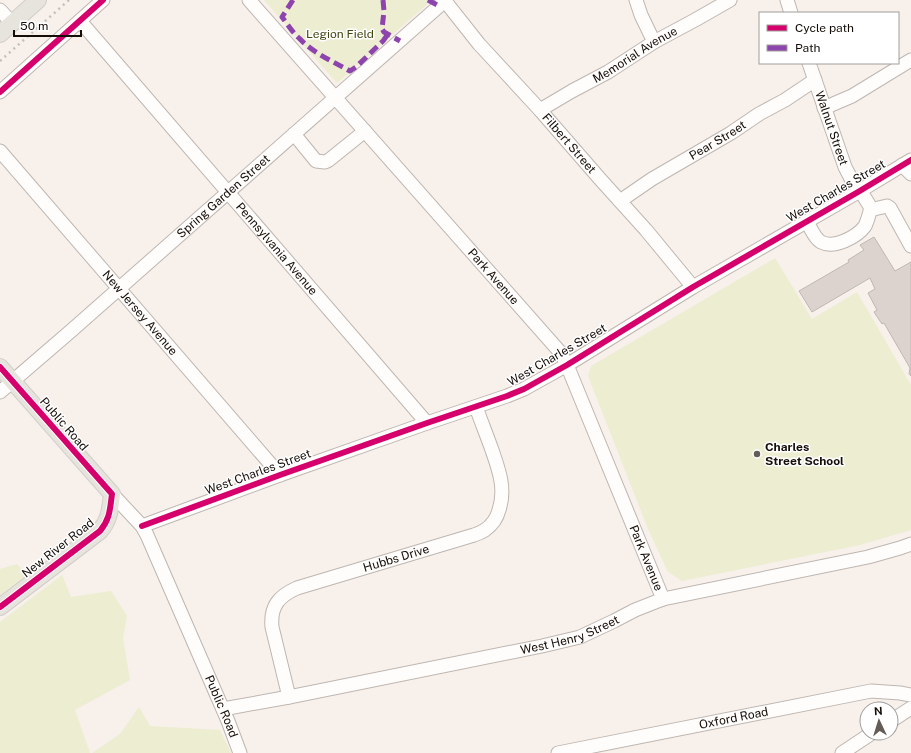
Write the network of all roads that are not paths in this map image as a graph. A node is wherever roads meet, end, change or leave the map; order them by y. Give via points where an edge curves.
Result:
1 (38, 0) edge
2 (103, 0) edge
3 (249, 0) edge
4 (636, 0) edge
5 (730, 0) edge
6 (787, 0) edge
7 (445, 1) edge
8 (0, 10) edge
9 (791, 12) edge
10 (80, 21) junction
11 (6, 28) edge
12 (654, 42) junction
13 (911, 60) edge
14 (809, 64) edge
15 (815, 80) junction
16 (0, 92) edge
17 (335, 98) junction
18 (824, 108) junction
19 (540, 110) junction
20 (365, 131) junction
21 (294, 134) junction
22 (0, 151) edge
23 (908, 166) edge
24 (859, 191) junction
25 (228, 192) junction
26 (620, 201) junction
27 (871, 208) junction
28 (807, 222) junction
29 (911, 246) edge
30 (693, 287) junction
31 (119, 288) junction
32 (567, 365) junction
33 (0, 368) edge
34 (12, 381) junction
35 (0, 392) edge
36 (476, 407) junction
37 (427, 423) junction
38 (280, 475) junction
39 (112, 494) junction
40 (142, 526) junction
41 (911, 544) edge
42 (663, 599) junction
43 (0, 608) edge
44 (911, 695) edge
45 (289, 697) junction
46 (911, 708) edge
47 (223, 709) junction
48 (899, 716) edge
49 (860, 741) edge
50 (240, 753) edge
51 (558, 753) edge
52 (842, 753) edge

1 - 11 main road
2 - 10 street
3 - 17 street, Park Avenue
4 - 12 street
5 - 12 street, Memorial Avenue
6 - 9 street
7 - 17 street, Spring Garden Street
7 - 19 street, Filbert Street via 479,44
8 - 11 street
10 - 16 street
10 - 25 street, Pennsylvania Avenue
12 - 19 street, Memorial Avenue via 608,72
13 - 18 street via 852,96
14 - 15 street, Walnut Street
15 - 18 street, Walnut Street
15 - 26 street, Pear Street
17 - 20 street, Park Avenue
17 - 21 street, Spring Garden Street
18 - 24 street, Walnut Street via 845,167
19 - 26 street, Filbert Street
20 - 21 street via 325,162 316,161
20 - 32 street, Park Avenue via 560,352
21 - 25 street, Spring Garden Street
22 - 31 street, New Jersey Avenue
23 - 24 street, West Charles Street
24 - 27 street, Walnut Street
24 - 28 street, West Charles Street
25 - 31 street, Spring Garden Street
25 - 37 street, Pennsylvania Avenue
26 - 30 street, Filbert Street
27 - 28 street via 865,226 844,241 835,244 820,241
27 - 29 street via 890,208
28 - 30 street, West Charles Street
30 - 32 street, West Charles Street
31 - 34 street, Spring Garden Street
31 - 38 street, New Jersey Avenue
32 - 36 street, West Charles Street via 524,389
32 - 42 street, Park Avenue
33 - 34 main road, Public Road
34 - 35 street, Spring Garden Street
34 - 39 main road, Public Road
36 - 37 street, West Charles Street
36 - 45 street, Hubbs Drive via 500,473 502,486 501,505 493,523 474,535 297,588 281,597 273,611 271,622
37 - 38 street, West Charles Street
38 - 40 street, West Charles Street
39 - 40 street, Public Road
39 - 43 main road, New River Road via 110,514 100,531
40 - 47 street, Public Road
41 - 42 street, West Henry Street via 868,557
42 - 45 street, West Henry Street via 580,637
44 - 51 street, Oxford Road via 871,692
45 - 47 street, West Henry Street
46 - 48 street
47 - 50 street, Public Road
49 - 52 street

